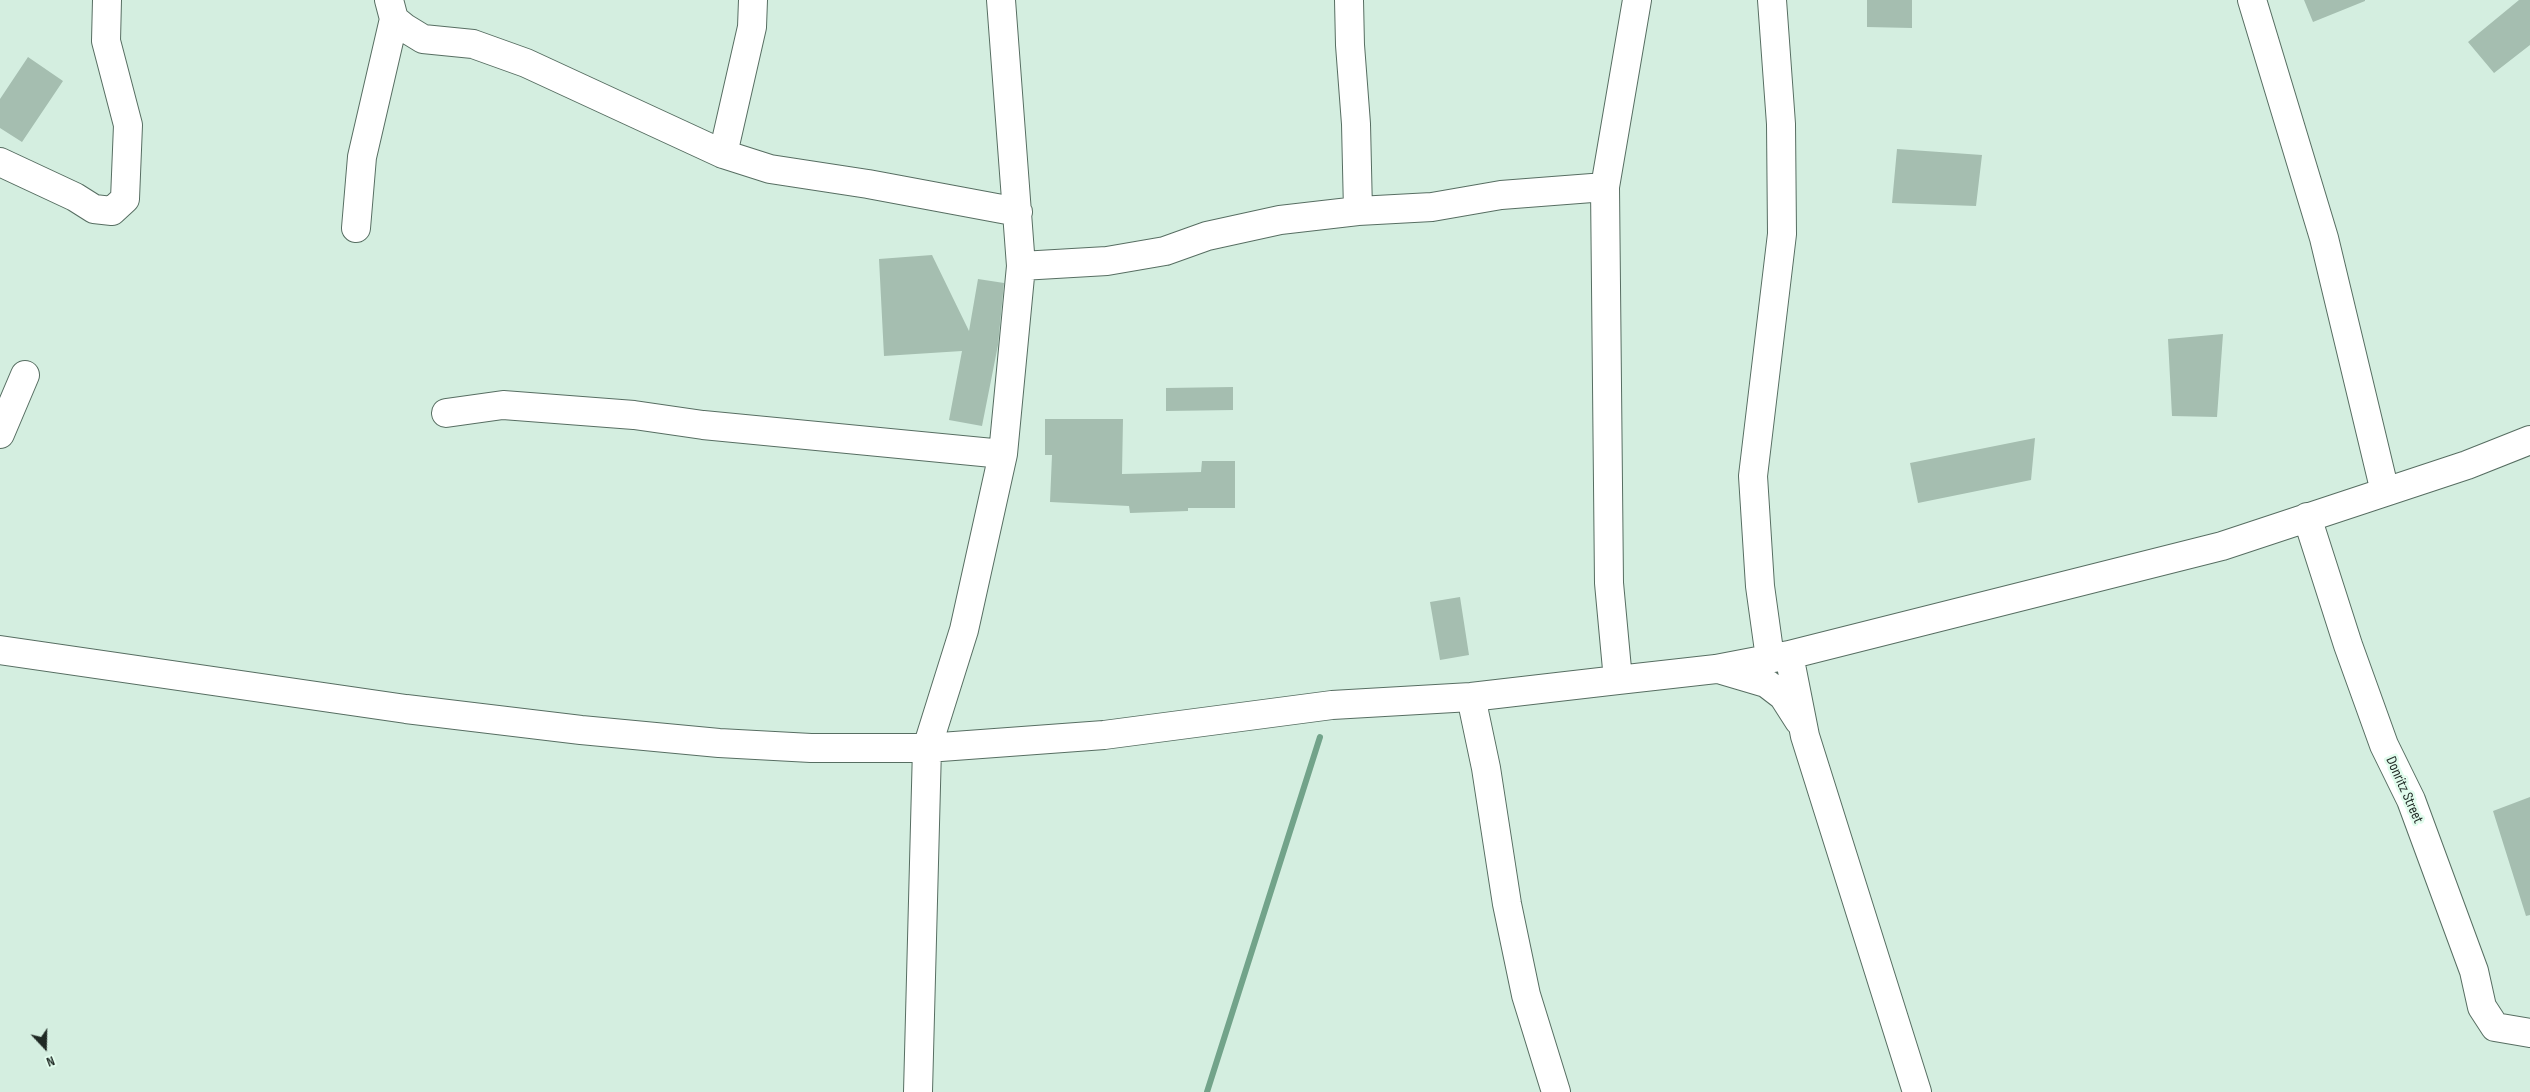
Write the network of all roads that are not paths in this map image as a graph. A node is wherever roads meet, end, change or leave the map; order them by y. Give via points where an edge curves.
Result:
1 (107, 0) edge
2 (753, 0) edge
3 (1001, 0) edge
4 (1349, 0) edge
5 (1637, 0) edge
6 (1772, 0) edge
7 (2252, 0) edge
8 (392, 9) edge
9 (723, 154) junction
10 (0, 162) edge
11 (1605, 188) junction
12 (1358, 211) junction
13 (1018, 212) junction
14 (356, 228) dead end
15 (1021, 266) junction
16 (25, 375) dead end
17 (446, 413) dead end
18 (0, 434) edge
19 (2530, 440) edge
20 (1003, 454) junction
21 (2385, 492) junction
22 (2307, 517) junction
23 (0, 650) edge
24 (1780, 656) junction
25 (1716, 669) junction
26 (1618, 680) junction
27 (1471, 697) junction
28 (1805, 736) junction
29 (927, 748) junction
30 (2530, 1033) edge
31 (918, 1092) edge
32 (1556, 1092) edge
33 (1917, 1092) edge

1 - 10 street via 106,41 128,125 125,199 112,211 94,209
2 - 9 street via 752,27
3 - 13 street
4 - 12 street
5 - 11 street
6 - 24 street via 1781,124 1782,234 1753,476 1760,586
7 - 21 street via 2324,238
8 - 9 street via 405,28 424,39 473,44 526,63
8 - 14 street via 362,157
9 - 13 street via 770,169
11 - 12 street via 1501,196 1432,207
11 - 26 street via 1609,583
12 - 15 street via 1280,220 1207,236 1165,251 1107,260
13 - 15 street
15 - 20 street
16 - 18 street
17 - 20 street via 503,405 634,415 703,425
19 - 21 street
20 - 29 street via 964,630
21 - 22 street
22 - 24 street via 2150,566
22 - 30 street, Donritz Street via 2384,745 2411,800 2474,971 2482,1007 2495,1027
23 - 29 street via 406,709 582,730 728,744
24 - 25 street
24 - 28 street
25 - 26 street
25 - 28 street via 1766,683 1794,710
26 - 27 street
27 - 29 street via 1332,705 1104,735
27 - 32 street via 1526,995
28 - 33 street
29 - 31 street

